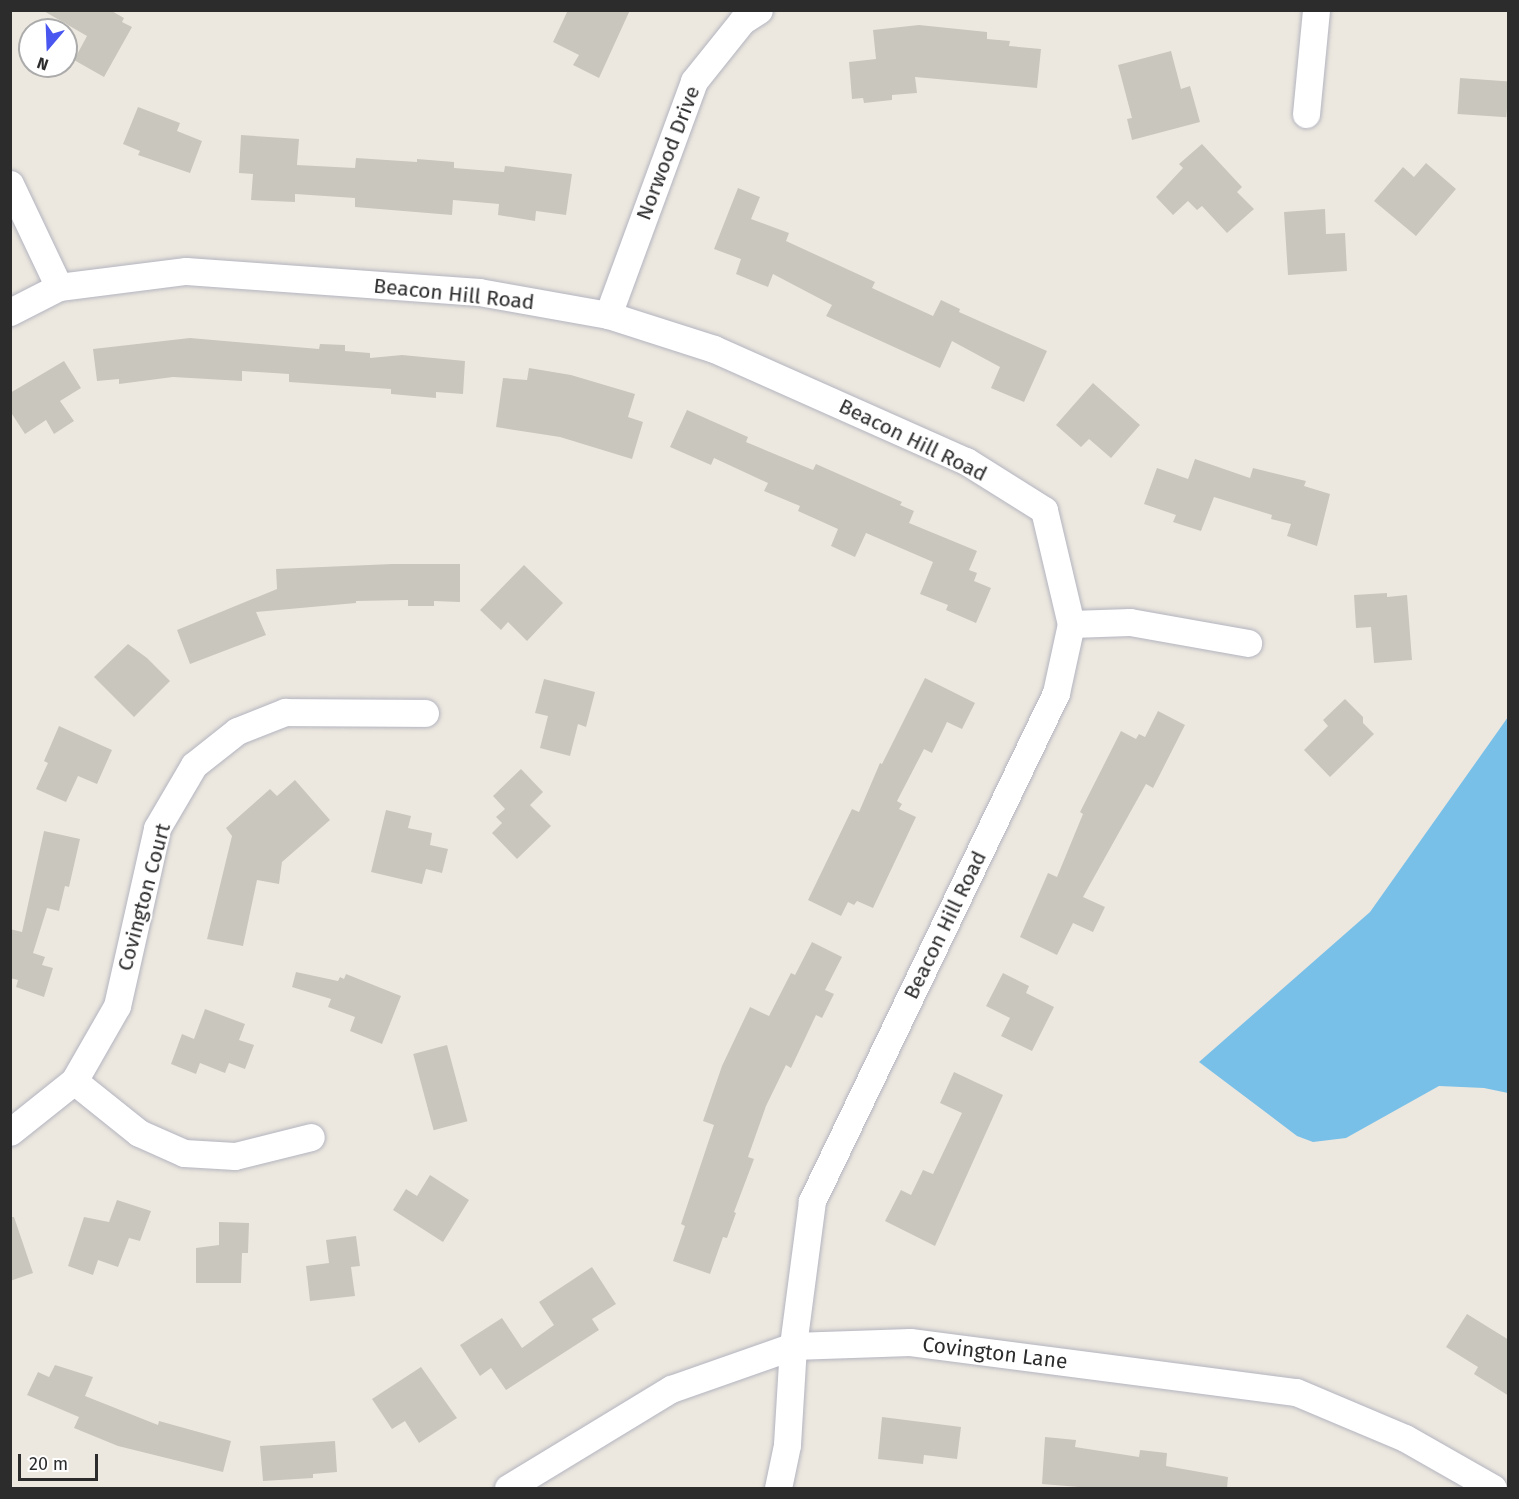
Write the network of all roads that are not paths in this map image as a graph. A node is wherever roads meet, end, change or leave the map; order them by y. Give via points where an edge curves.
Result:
1 (759, 10) edge
2 (1316, 10) edge
3 (1306, 114) dead end
4 (10, 184) edge
5 (59, 287) junction
6 (10, 312) edge
7 (608, 315) junction
8 (1071, 624) junction
9 (1248, 643) dead end
10 (425, 713) dead end
11 (74, 1081) junction
12 (10, 1132) edge
13 (311, 1137) dead end
14 (793, 1346) junction
15 (508, 1488) edge
16 (778, 1488) edge
17 (1493, 1488) edge

1 - 7 street, Norwood Drive via 742,21 694,81
2 - 3 street
4 - 5 street
5 - 6 street, Beacon Hill Road
5 - 7 street, Beacon Hill Road via 186,271 479,292
7 - 8 street, Beacon Hill Road via 714,349 966,460 1044,510
8 - 9 street via 1130,622
8 - 14 street, Beacon Hill Road via 1056,693 812,1201
10 - 11 street, Covington Court via 285,712 237,731 194,765 157,828 117,1006
11 - 12 street, Covington Court
11 - 13 street via 139,1133 184,1153 235,1156
14 - 15 street, Covington Lane via 671,1389
14 - 16 street, Beacon Hill Road via 787,1445
14 - 17 street, Covington Lane via 910,1342 1296,1392 1405,1438

